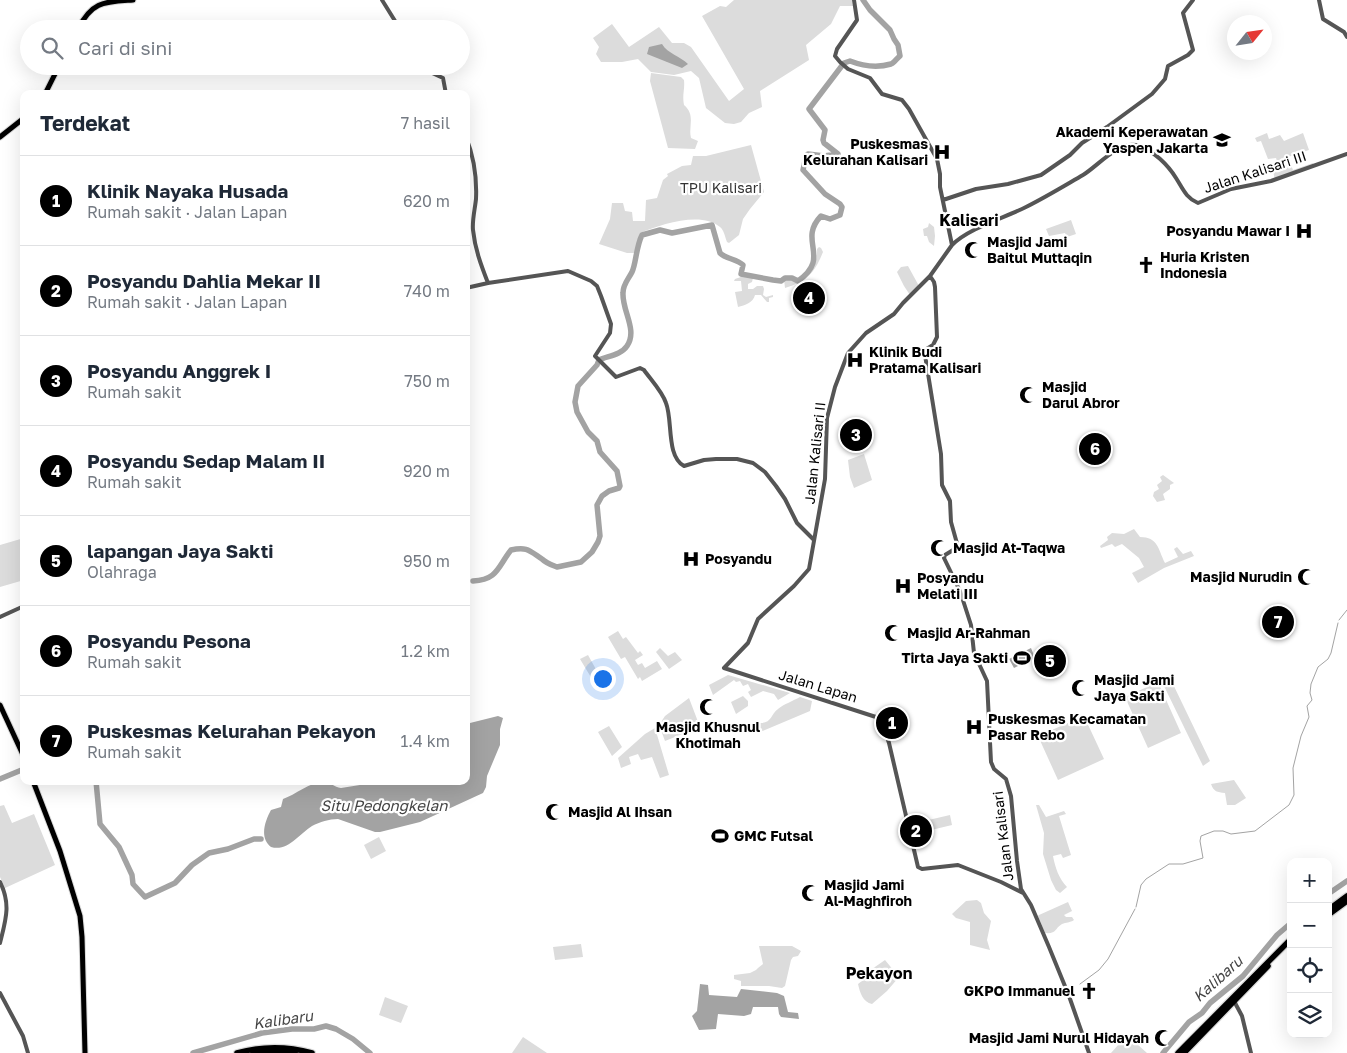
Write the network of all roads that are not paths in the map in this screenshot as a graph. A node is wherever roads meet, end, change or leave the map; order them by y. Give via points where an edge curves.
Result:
1 (133, 0) edge
2 (382, 0) edge
3 (854, 0) edge
4 (1193, 0) edge
5 (1319, 0) edge
6 (83, 20) edge
7 (394, 20) edge
8 (1347, 37) edge
9 (54, 75) edge
10 (437, 75) edge
11 (47, 90) edge
12 (446, 90) edge
13 (20, 121) edge
14 (0, 137) edge
15 (470, 148) edge
16 (1347, 154) edge
17 (943, 200) junction
18 (952, 245) junction
19 (930, 276) junction
20 (488, 283) junction
21 (470, 287) edge
22 (814, 539) junction
23 (20, 608) edge
24 (0, 618) edge
25 (724, 668) joint
26 (0, 705) edge
27 (20, 748) edge
28 (34, 785) edge
29 (0, 882) edge
30 (1023, 894) junction
31 (1347, 896) edge
32 (1347, 901) edge
33 (1332, 907) edge
34 (1332, 912) edge
35 (0, 943) edge
36 (1287, 943) edge
37 (1287, 948) edge
38 (0, 993) edge
39 (1233, 1000) junction
40 (295, 1052) edge
41 (28, 1053) edge
42 (85, 1053) edge
43 (237, 1053) edge
44 (253, 1053) edge
45 (312, 1053) edge
46 (1089, 1053) edge
47 (1178, 1053) edge
48 (1184, 1053) edge
49 (1251, 1053) edge

1 - 6 main road via 101,3
2 - 7 street
3 - 17 street via 856,22 835,56 842,64 870,78 882,94 906,105 937,159
4 - 17 street via 1183,14 1193,50 1168,66 1164,81 1146,98 1042,175 976,189
5 - 8 street via 1323,19
9 - 11 main road
10 - 12 street via 444,78
13 - 14 main road
15 - 20 street via 474,158 476,197 473,229 479,261
16 - 18 street, Jalan Kalisari III via 1271,181 1231,189 1198,203 1188,198 1174,175 1155,155 1141,146 1128,145 1066,185 969,232
17 - 18 street
18 - 19 street, Jalan Kalisari II
19 - 22 street, Jalan Kalisari II via 893,315 860,338 845,358 827,418 825,482
19 - 30 street, Jalan Kalisari via 935,286 937,337 934,344 925,350 925,355 942,454 942,484 950,502 951,522 958,547 944,557 969,617 974,653 988,683 991,762 1006,779 1011,796
20 - 21 street
20 - 22 street via 568,271 594,283 611,324 598,358 617,377 642,368 663,395 675,455 680,463 688,466 716,459 751,461 773,482 797,524
22 - 25 street, Jalan Kalisari II via 809,569 758,620 748,643
23 - 24 street
25 - 30 street, Jalan Lapan via 879,718 890,749 918,867 956,865
26 - 27 main road
28 - 42 main road via 80,916
29 - 35 street via 8,908
30 - 46 street, Jalan Kalisari via 1065,987
31 - 33 highway
32 - 34 highway
36 - 39 highway
37 - 39 highway
38 - 41 street via 23,1036
39 - 47 highway
39 - 48 highway
39 - 49 street via 1243,1021
40 - 43 highway via 258,1048
40 - 44 highway
40 - 45 highway

